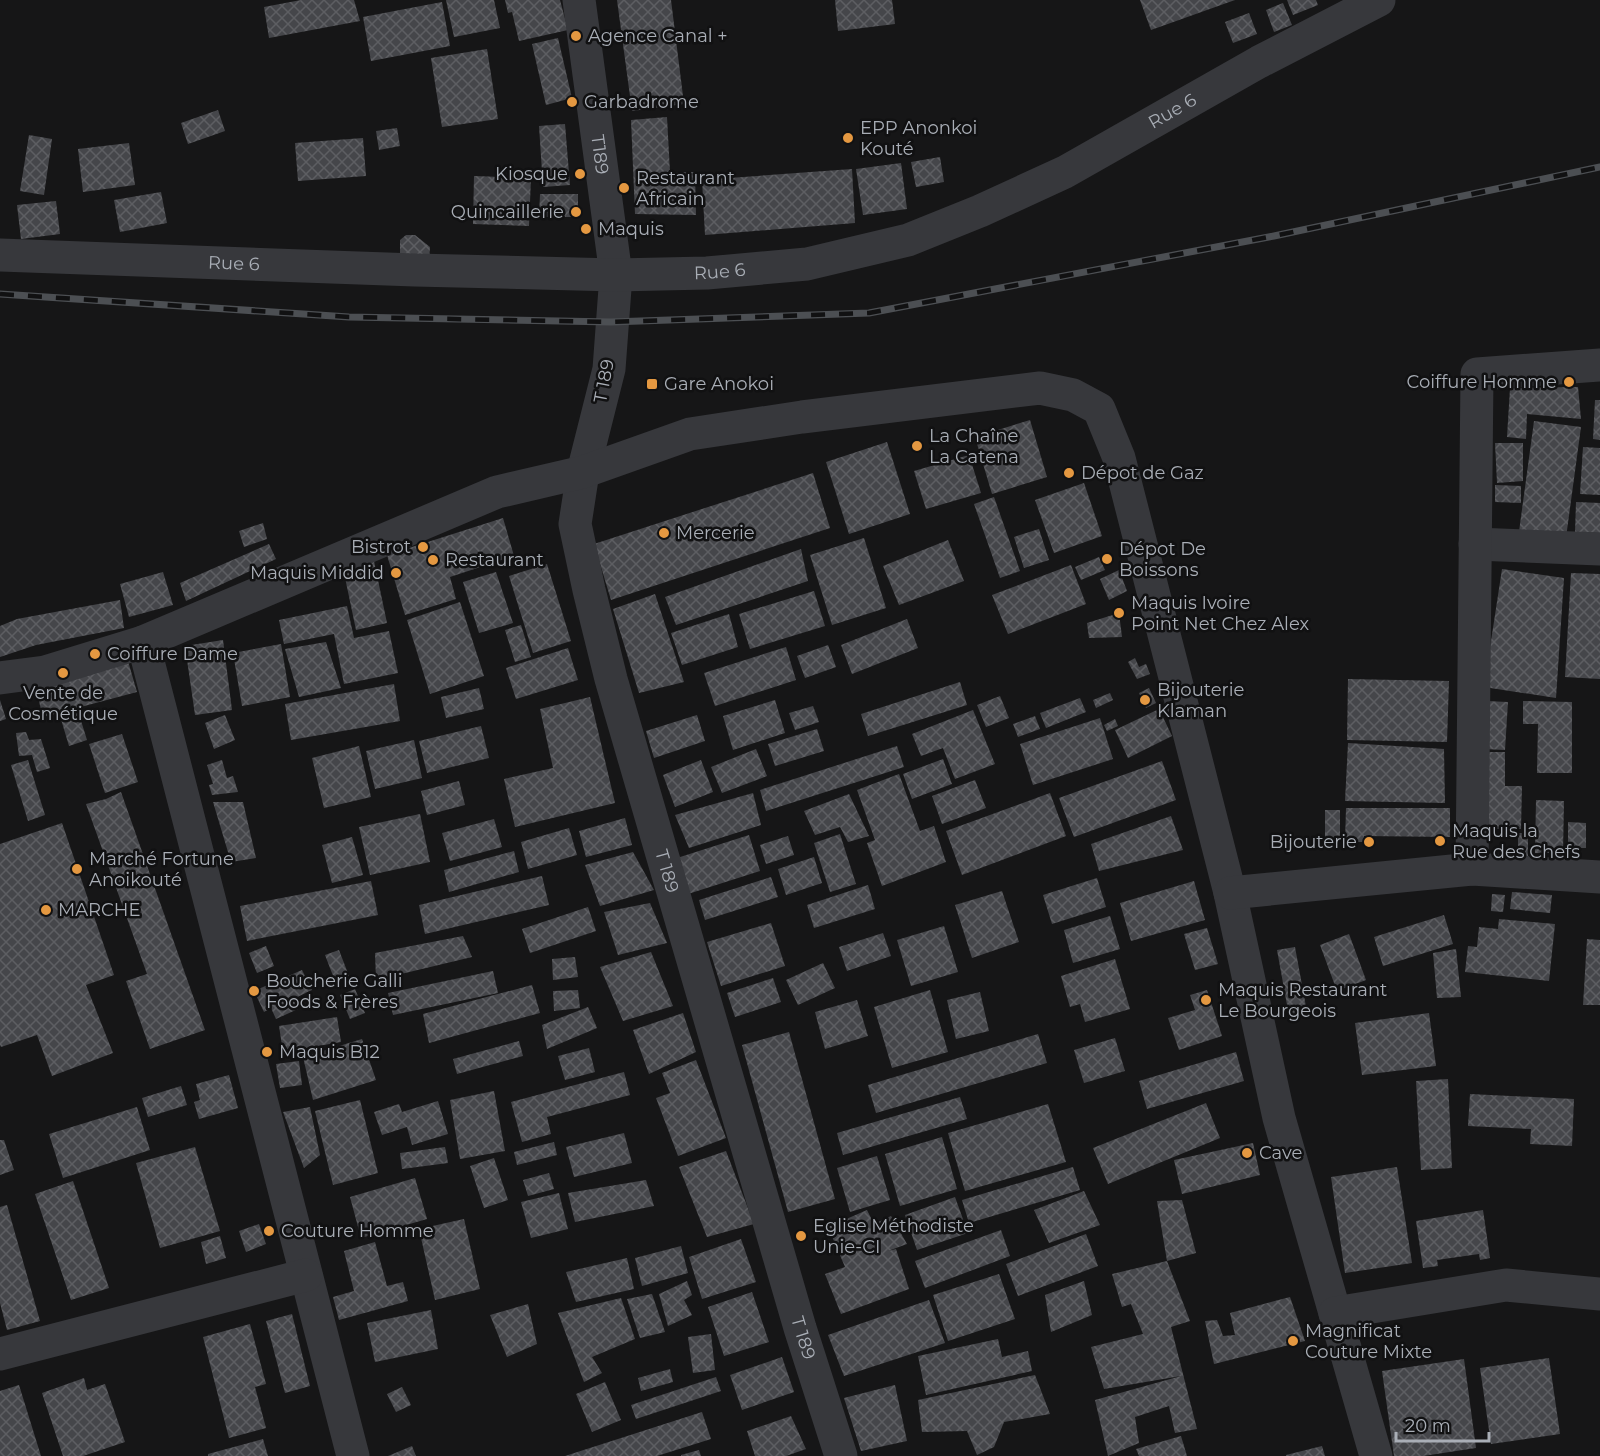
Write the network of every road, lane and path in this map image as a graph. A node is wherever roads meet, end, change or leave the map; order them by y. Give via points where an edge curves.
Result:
1 (579, 0) edge
2 (1379, 0) edge
3 (0, 255) edge
4 (616, 275) junction
5 (1600, 365) edge
6 (583, 472) junction
7 (1475, 544) junction
8 (1600, 549) edge
9 (143, 642) junction
10 (0, 678) edge
11 (1472, 869) junction
12 (1600, 877) edge
13 (1230, 893) junction
14 (306, 1275) junction
15 (1600, 1294) edge
16 (1335, 1313) junction
17 (0, 1354) edge
18 (353, 1456) edge
19 (842, 1456) edge
20 (1376, 1456) edge

1 - 4 street, T189
2 - 4 street, Rue 6 via 1259,62 1065,172 908,240 807,264 707,273
3 - 4 street, Rue 6
4 - 6 street, T 189 via 609,369
5 - 7 street via 1477,374
6 - 9 street via 497,492
6 - 13 street via 690,434 802,417 1040,388 1073,395 1099,409 1119,458
6 - 19 street, T 189 via 575,524 611,679 800,1328
7 - 8 street
7 - 11 street
9 - 10 street via 45,672
9 - 14 street
11 - 12 street
11 - 13 street
13 - 16 street via 1279,1118
14 - 17 street
14 - 18 street
15 - 16 street via 1506,1285
16 - 20 street

